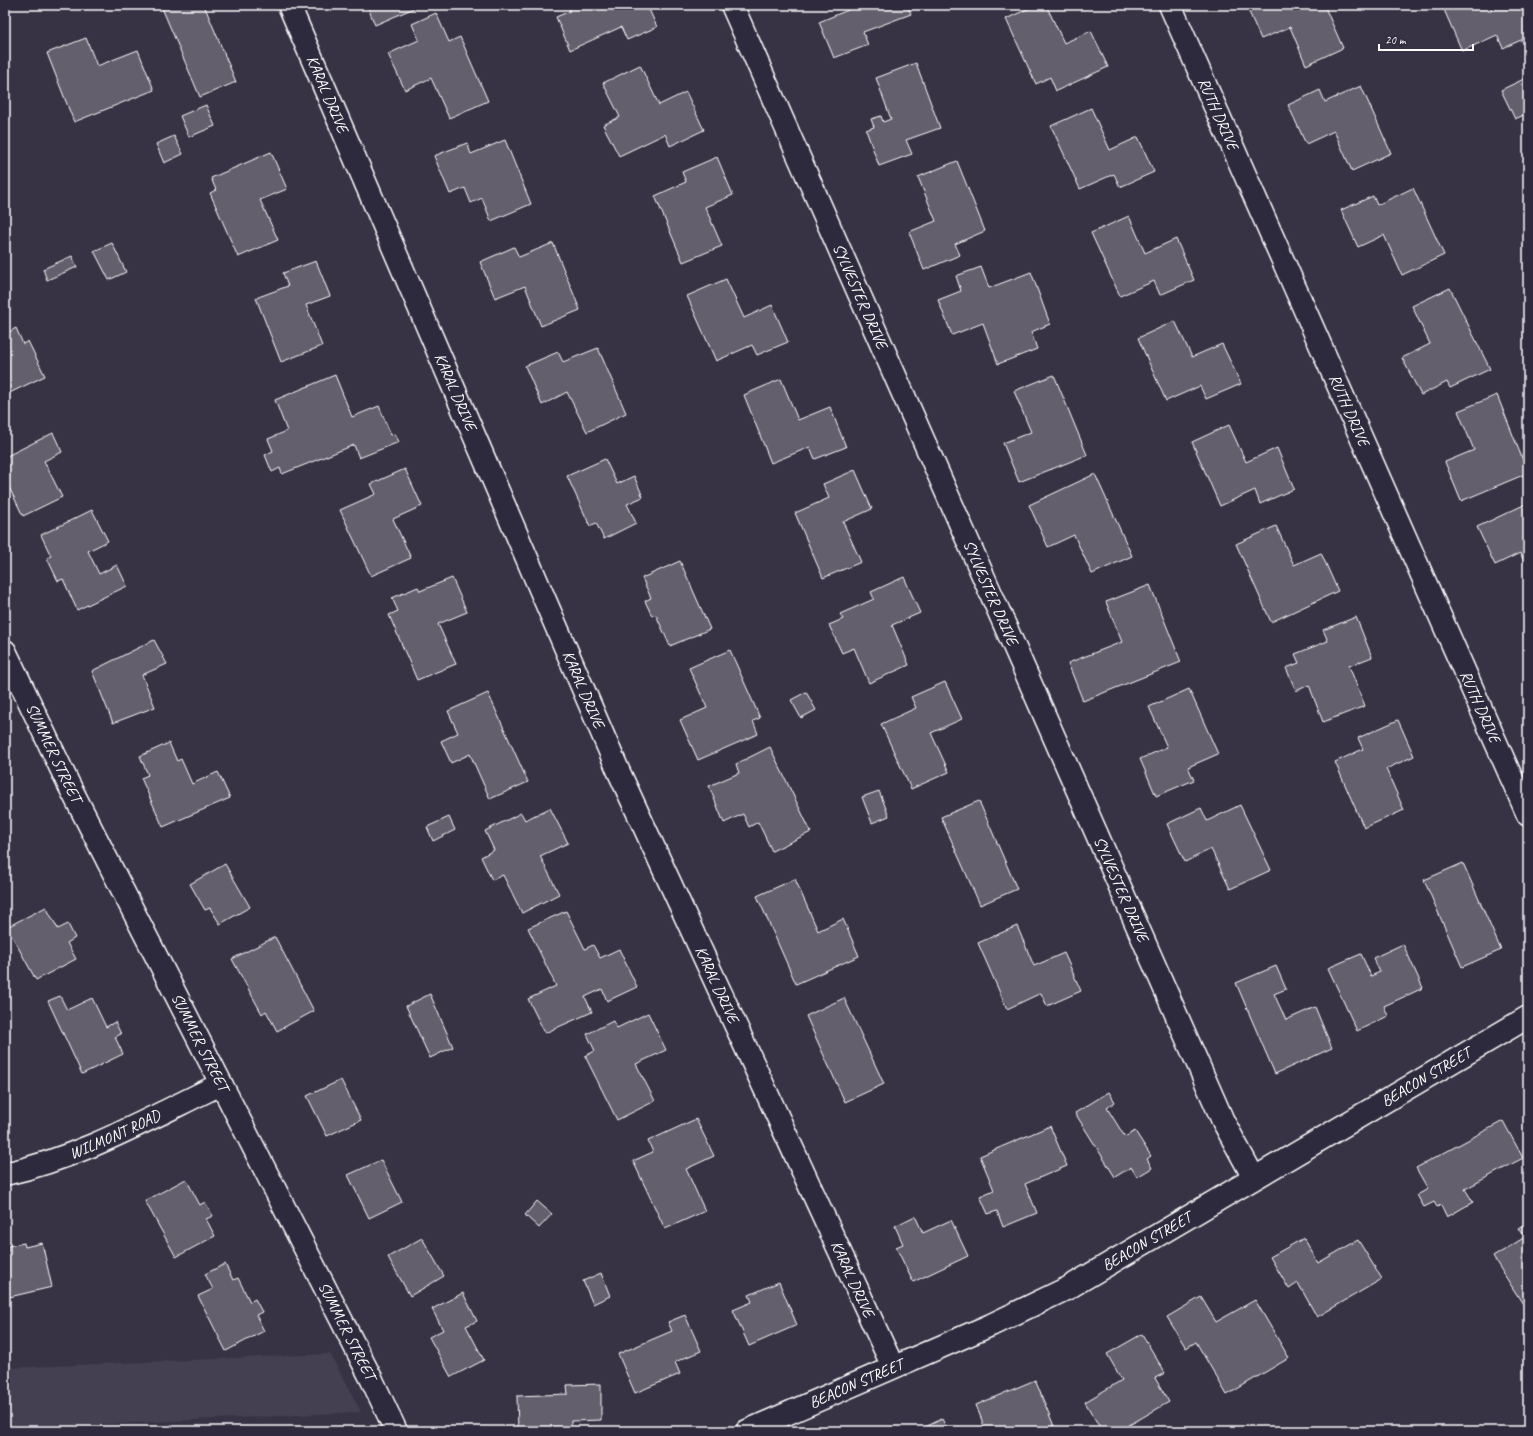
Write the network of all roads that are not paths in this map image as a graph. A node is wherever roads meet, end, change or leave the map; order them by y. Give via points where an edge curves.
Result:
1 (289, 5) edge
2 (732, 5) edge
3 (1170, 5) edge
4 (5, 651) edge
5 (1528, 815) edge
6 (1526, 1023) edge
7 (221, 1084) junction
8 (5, 1174) edge
9 (1254, 1178) junction
10 (892, 1367) junction
11 (396, 1431) edge
12 (747, 1431) edge

1 - 10 street, KARAL DRIVE via 618,770
2 - 9 street, SYLVESTER DRIVE via 1223,1121
3 - 5 street, RUTH DRIVE
4 - 7 street, SUMMER STREET via 68,783
6 - 9 street, BEACON STREET
7 - 8 street, WILMONT ROAD via 103,1142 65,1157
7 - 11 street, SUMMER STREET
9 - 10 street, BEACON STREET via 1068,1288 998,1322
10 - 12 street, BEACON STREET

